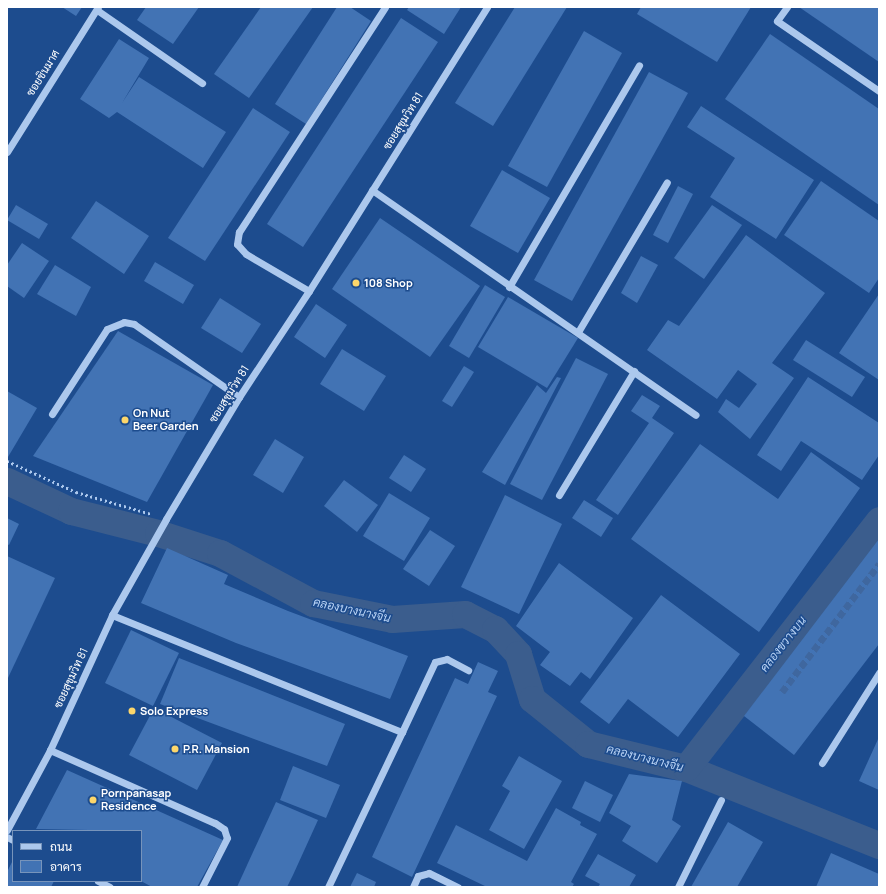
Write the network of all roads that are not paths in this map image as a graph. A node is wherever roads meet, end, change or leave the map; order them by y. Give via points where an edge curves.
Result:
1 (385, 7) edge
2 (487, 7) edge
3 (787, 7) edge
4 (98, 8) edge
5 (638, 65) dead end
6 (202, 83) dead end
7 (879, 91) edge
8 (7, 152) edge
9 (667, 182) dead end
10 (372, 190) junction
11 (509, 287) junction
12 (309, 291) junction
13 (578, 332) junction
14 (634, 371) junction
15 (239, 397) junction
16 (52, 414) dead end
17 (696, 416) dead end
18 (559, 496) dead end
19 (112, 615) junction
20 (468, 670) dead end
21 (879, 673) edge
22 (402, 732) junction
23 (50, 750) junction
24 (822, 763) dead end
25 (721, 800) dead end
26 (7, 830) edge
27 (100, 882) edge
28 (110, 887) edge
29 (202, 887) edge
30 (328, 887) edge
31 (413, 887) edge
32 (458, 887) edge
33 (678, 887) edge

1 - 12 street via 239,232 237,244 246,254
2 - 10 street, ซอยสุขุมวิท 81
3 - 7 street via 777,21
4 - 6 street
4 - 8 street, ซอยชินมาศ
5 - 11 street
9 - 13 street
10 - 11 street
10 - 12 street, ซอยสุขุมวิท 81
11 - 13 street
12 - 15 street, ซอยสุขุมวิท 81
13 - 14 street
14 - 17 street
14 - 18 street
15 - 16 street via 134,324 124,322 108,329
15 - 19 street, ซอยสุขุมวิท 81 via 160,528
19 - 22 street
19 - 23 street, ซอยสุขุมวิท 81
20 - 22 street via 447,659 435,662
21 - 24 street
22 - 30 street
23 - 26 street, ซอยสุขุมวิท 81
23 - 29 street via 224,829 227,838
25 - 33 street
27 - 28 street
31 - 32 street via 418,876 429,873

